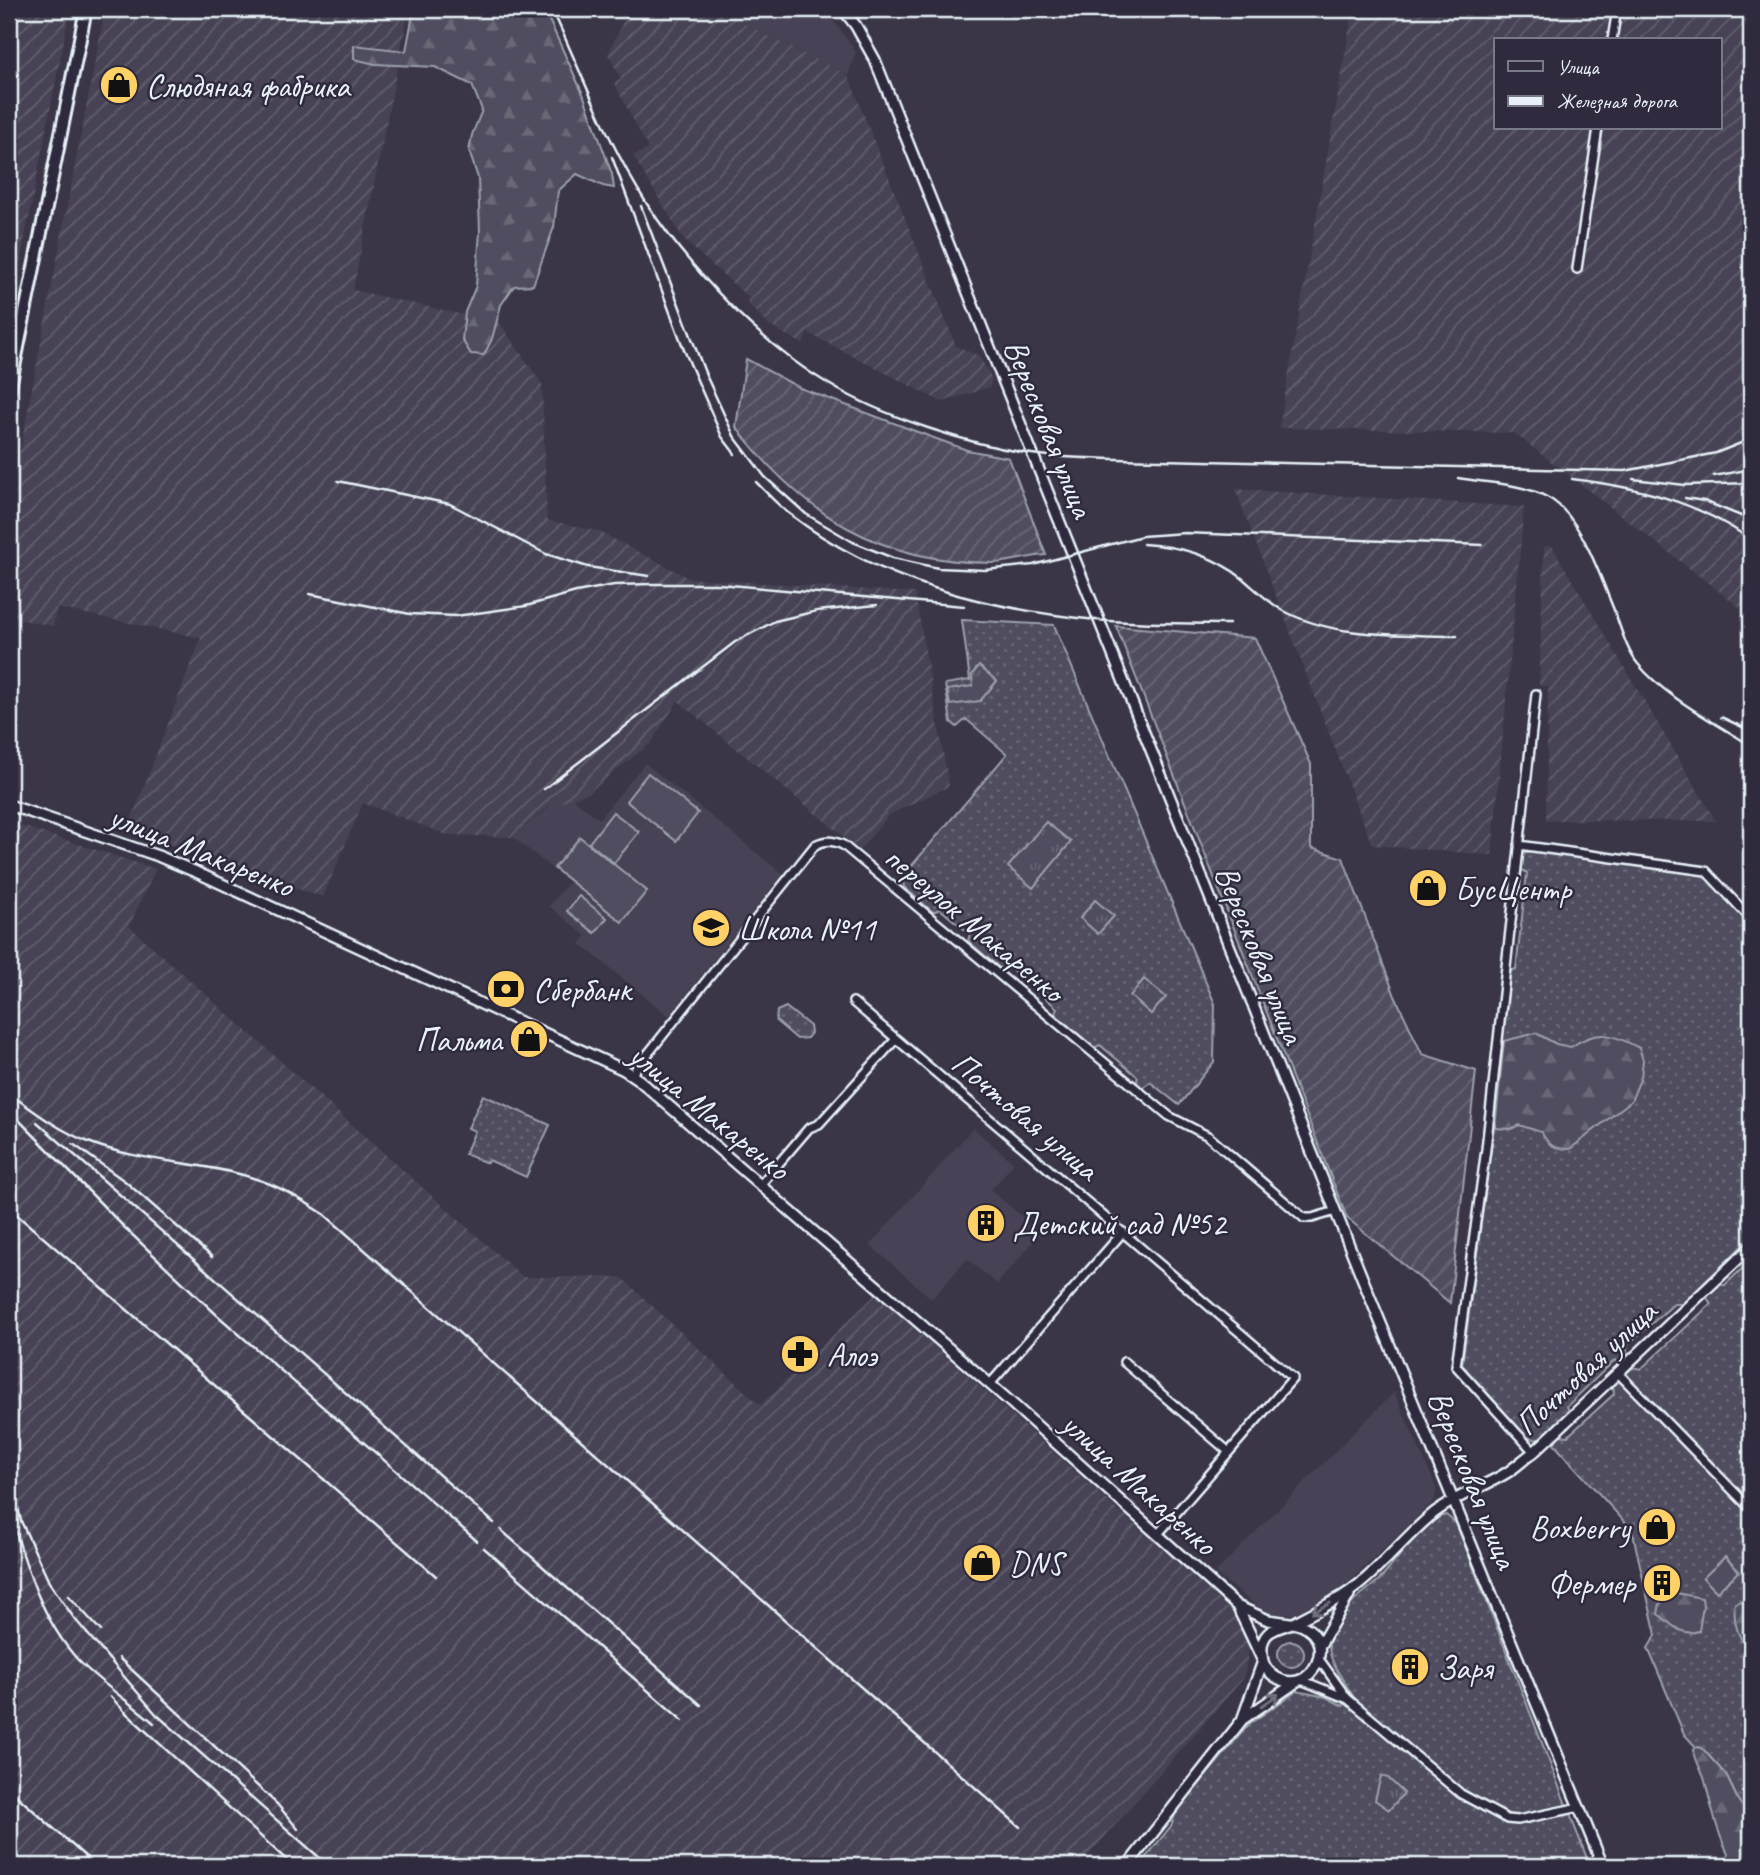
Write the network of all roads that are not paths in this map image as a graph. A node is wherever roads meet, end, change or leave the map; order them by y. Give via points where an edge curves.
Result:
1 (86, 9) edge
2 (843, 9) edge
3 (1617, 9) edge
4 (1612, 38) edge
5 (1598, 130) edge
6 (1577, 269) dead end
7 (9, 393) edge
8 (1536, 694) dead end
9 (9, 805) edge
10 (1519, 845) junction
11 (1751, 919) edge
12 (853, 1002) dead end
13 (896, 1039) junction
14 (631, 1074) junction
15 (761, 1184) junction
16 (1336, 1210) junction
17 (1123, 1233) junction
18 (1751, 1247) edge
19 (1124, 1362) dead end
20 (1618, 1373) junction
21 (990, 1384) junction
22 (1229, 1452) junction
23 (1534, 1452) junction
24 (1454, 1499) junction
25 (1751, 1509) edge
26 (1158, 1534) junction
27 (1350, 1593) junction
28 (1237, 1606) junction
29 (1291, 1623) junction
30 (1320, 1647) junction
31 (1319, 1659) junction
32 (1263, 1661) junction
33 (1299, 1680) junction
34 (1348, 1699) junction
35 (1242, 1720) junction
36 (1580, 1807) junction
37 (1127, 1866) edge
38 (1603, 1866) edge

1 - 7 main road
2 - 16 street, Вересковая улица via 875,60
3 - 4 street
5 - 6 street
8 - 10 street
9 - 14 street, улица Макаренко via 196,872
10 - 11 street via 1706,871
10 - 23 street via 1486,1149 1456,1366
12 - 13 street, Почтовая улица
13 - 15 street
13 - 17 street, Почтовая улица
14 - 15 street, улица Макаренко
14 - 16 street, переулок Макаренко via 815,845 835,841 1169,1116 1208,1136 1304,1218
15 - 21 street, улица Макаренко
16 - 24 street, Вересковая улица
17 - 21 street
17 - 22 street, Почтовая улица via 1293,1378
18 - 20 street, Почтовая улица
19 - 22 street
20 - 23 street, Почтовая улица
20 - 25 street
21 - 26 street, улица Макаренко
22 - 26 street
23 - 24 street, Почтовая улица via 1508,1472
24 - 27 street, Почтовая улица
24 - 36 street, Вересковая улица
26 - 28 street, улица Макаренко
27 -> 29 street, Почтовая улица
27 - 30 street, Почтовая улица
28 - 29 street, улица Макаренко via 1268,1620
28 - 32 street, улица Макаренко
29 - 30 street via 1310,1631
29 - 32 street via 1268,1634 1262,1647
30 - 31 street
31 - 33 street via 1311,1673
31 - 34 street
32 - 33 street via 1283,1681
32 - 35 street
33 - 34 street
35 -> 33 street
34 - 36 street via 1461,1794 1507,1819
35 - 37 street
36 - 38 street, Вересковая улица

